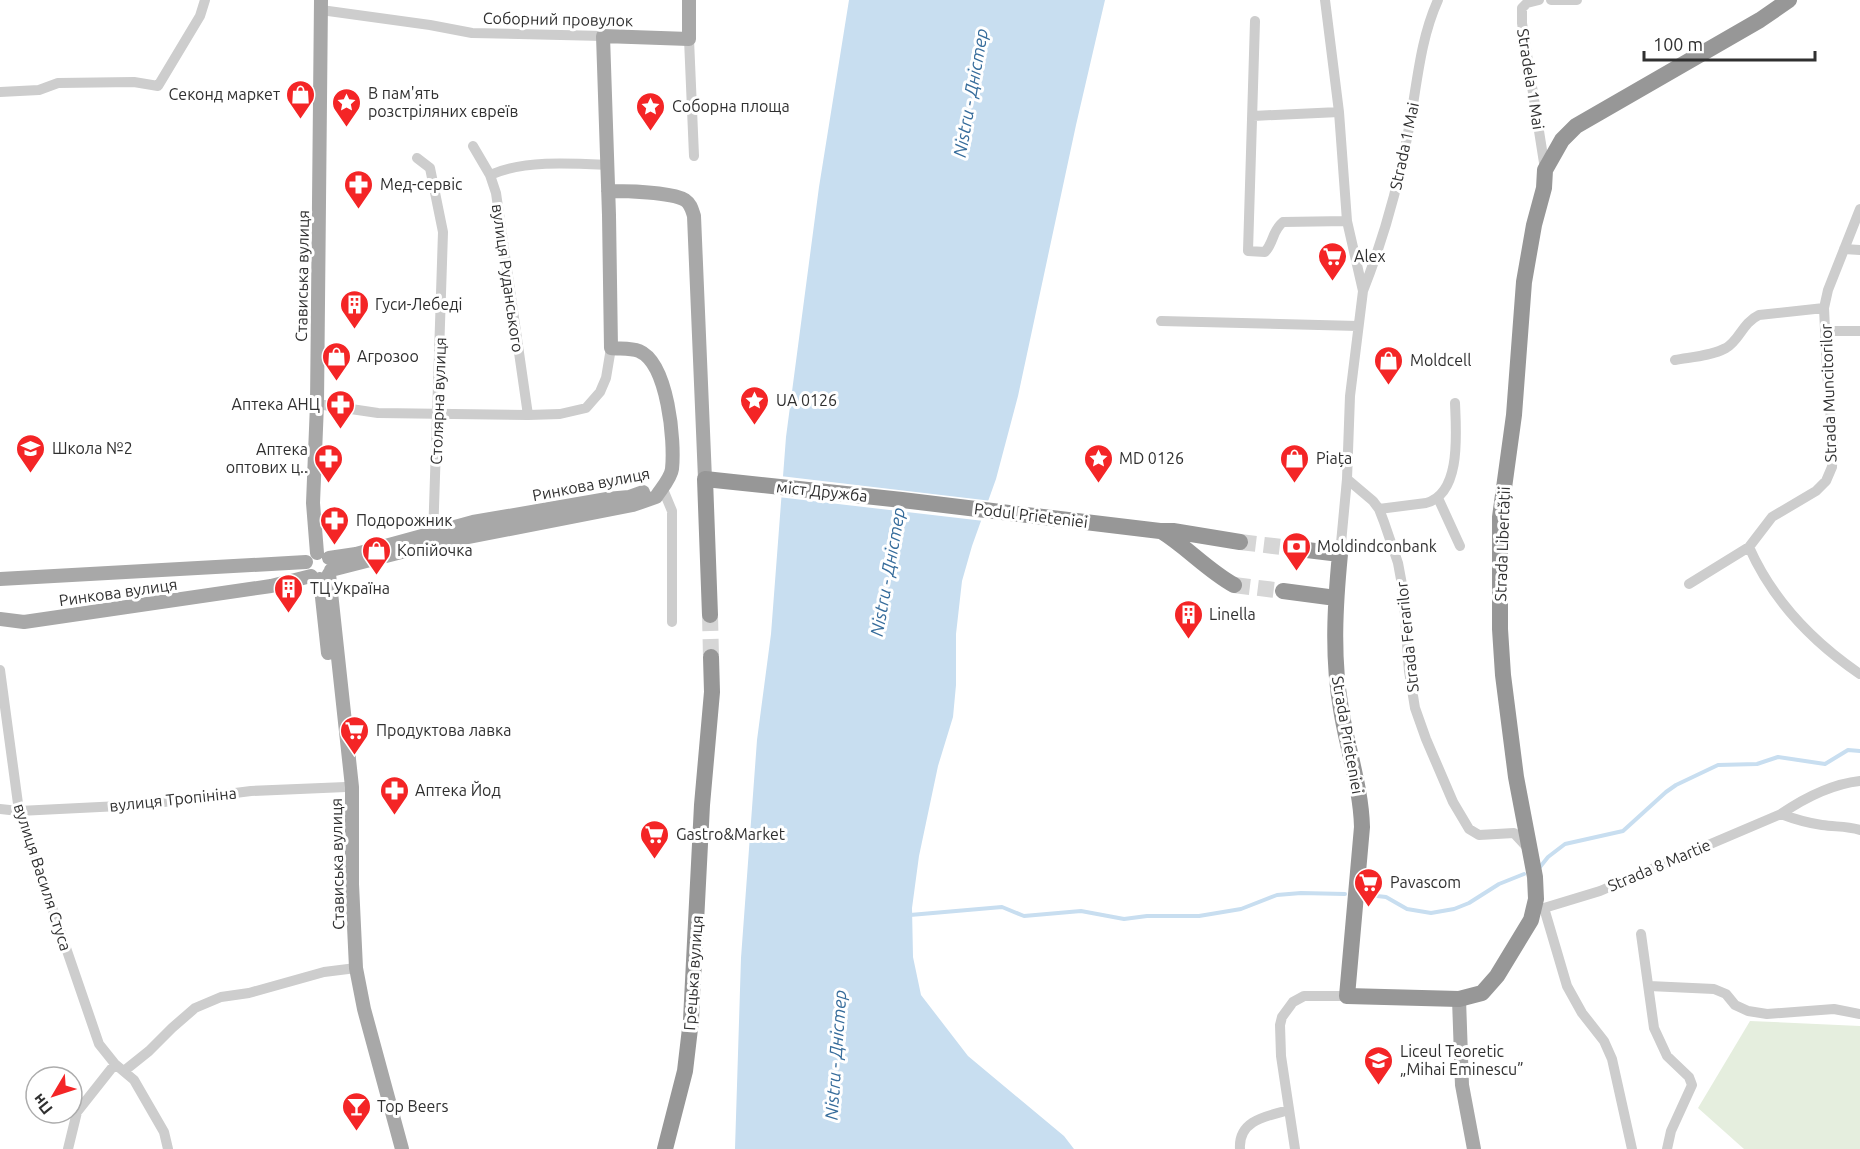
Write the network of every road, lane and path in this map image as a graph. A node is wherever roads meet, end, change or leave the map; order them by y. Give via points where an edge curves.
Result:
1 (205, 0) edge
2 (689, 0) edge
3 (1325, 0) edge
4 (1438, 0) edge
5 (1539, 0) edge
6 (1551, 0) edge
7 (1577, 0) edge
8 (1789, 0) edge
9 (321, 5) edge
10 (1255, 21) dead end
11 (603, 36) junction
12 (689, 39) junction
13 (0, 92) edge
14 (1339, 112) junction
15 (1253, 116) junction
16 (473, 146) dead end
17 (694, 156) dead end
18 (417, 158) dead end
19 (607, 165) junction
20 (1545, 170) junction
21 (490, 176) junction
22 (608, 191) junction
23 (1860, 209) edge
24 (1347, 221) junction
25 (1844, 249) junction
26 (1860, 250) edge
27 (1363, 291) junction
28 (1824, 308) junction
29 (1161, 321) dead end
30 (1358, 326) junction
31 (1825, 331) junction
32 (1860, 331) edge
33 (611, 348) junction
34 (1675, 360) dead end
35 (1455, 403) dead end
36 (316, 404) junction
37 (438, 412) junction
38 (528, 416) junction
39 (1347, 479) junction
40 (705, 480) junction
41 (662, 487) junction
42 (1438, 498) junction
43 (902, 500) joint
44 (1379, 508) junction
45 (1160, 531) junction
46 (433, 539) junction
47 (1240, 542) tunnel mouth
48 (1461, 546) dead end
49 (1749, 547) junction
50 (1290, 548) tunnel mouth
51 (1340, 554) junction
52 (320, 567) junction
53 (0, 579) edge
54 (1689, 584) dead end
55 (1234, 585) tunnel mouth
56 (1283, 591) tunnel mouth
57 (1336, 598) junction
58 (710, 615) tunnel mouth
59 (0, 619) edge
60 (672, 622) dead end
61 (711, 657) tunnel mouth
62 (0, 670) edge
63 (1860, 674) edge
64 (1860, 781) edge
65 (346, 787) junction
66 (0, 809) edge
67 (19, 811) junction
68 (1781, 814) junction
69 (1860, 830) edge
70 (1530, 851) junction
71 (1539, 909) junction
72 (1641, 934) dead end
73 (352, 968) junction
74 (1650, 986) junction
75 (1347, 996) junction
76 (1459, 999) junction
77 (1860, 1014) edge
78 (119, 1068) junction
79 (1289, 1110) junction
80 (68, 1149) edge
81 (168, 1149) edge
82 (393, 1149) edge
83 (402, 1149) edge
84 (665, 1149) edge
85 (1240, 1149) edge
86 (1295, 1149) edge
87 (1474, 1149) edge
88 (1632, 1149) edge
89 (1667, 1149) edge

1 - 13 street via 200,16 158,86 134,82 58,83 39,90
2 - 12 main road
3 - 14 street, Strada Prieteniei
4 - 27 street, Strada 1 Mai via 1425,37 1383,238
5 - 20 street, Stradela 1 Mai via 1522,8 1522,23
6 - 7 street
8 - 20 highway, Strada Libertății via 1575,126
9 - 11 street, Соборний провулок via 472,33
9 - 36 main road, Стависька вулиця
10 - 15 street
11 - 12 main road, Соборний провулок
11 - 19 main road
12 - 17 street
14 - 15 street
14 - 24 street, Strada Prieteniei
15 - 24 street via 1248,251 1265,252 1283,222
16 - 21 street, вулиця Руданського
18 - 37 street, Столярна вулиця via 430,168 442,232
19 - 21 street via 563,163 503,169
19 - 22 main road
20 - 70 highway, Strada Libertății via 1524,282 1517,394 1499,533 1503,675
21 - 38 street, вулиця Руданського via 496,193
22 - 33 main road
22 - 40 main road via 674,196 691,206
23 - 25 street, Strada Muncitorilor
24 - 27 street, Strada Prieteniei
25 - 26 street
25 - 28 street, Strada Muncitorilor
27 - 30 street, Strada Prieteniei
28 - 31 street, Strada Muncitorilor
28 - 34 street, Strada Muncitorilor via 1758,315 1749,319 1726,348
29 - 30 street
30 - 39 street, Strada Prieteniei
31 - 32 street
31 - 49 street, Strada Muncitorilor via 1832,467 1816,491 1772,517
33 - 38 street via 606,378 586,408
33 - 41 main road via 638,350 651,360 661,379 672,438 672,471
35 - 42 street via 1454,461 1450,479
36 - 37 street via 378,413
36 - 52 main road, Стависька вулиця via 313,503
37 - 38 street
37 - 46 street, Столярна вулиця
39 - 44 street, Strada Ferarilor
39 - 51 street, Strada Prieteniei
40 - 43 highway, міст Дружба
40 - 58 highway
41 - 46 main road, Ринкова вулиця via 656,497 633,505
41 - 60 street via 672,511
42 - 44 street
42 - 48 street
43 - 45 highway, Podul Prieteniei
44 - 70 street, Strada Ferarilor via 1398,563 1415,708 1439,772 1469,829 1479,835 1514,833
45 - 47 highway, Podul Prieteniei
45 - 55 highway
46 - 52 main road, Ринкова вулиця
49 - 54 street, Strada Muncitorilor
49 - 63 street via 1779,600
50 - 51 highway
51 - 57 highway, Strada Prieteniei
52 - 53 main road, Ринкова вулиця
52 - 59 main road, Ринкова вулиця via 271,586 24,622
52 - 65 main road, Стависька вулиця
52 - 73 main road, Стависька вулиця via 352,787
56 - 57 highway
57 - 75 highway, Strada Prieteniei via 1339,693 1362,814
61 - 84 highway, Грецька вулиця via 691,1020 685,1071
62 - 67 street, вулиця Василя Стуса
64 - 68 street, Strada 8 Martie via 1817,794
65 - 67 street, вулиця Тропініна
65 - 73 main road, Стависька вулиця via 346,927
66 - 67 street, вулиця Тропініна
67 - 78 street, вулиця Василя Стуса via 99,1044
68 - 69 street
68 - 71 street, Strada 8 Martie via 1600,891
70 - 71 highway, Strada Libertății
71 - 76 highway, Strada Libertății via 1487,989
71 - 88 street via 1567,986 1612,1059
72 - 74 street
73 - 78 street via 221,997 195,1008 149,1051
73 - 82 main road, Стависька вулиця via 358,1018
73 - 83 main road, Стависька вулиця
74 - 77 street via 1714,989 1726,994 1735,1005 1767,1014 1834,1009
74 - 89 street via 1654,1028 1668,1056 1692,1085
75 - 76 highway
75 - 79 street via 1304,996 1286,1008 1280,1025
76 - 87 main road via 1462,1085
78 - 80 street via 77,1112
78 - 81 street, вулиця Василя Стуса via 134,1080 164,1132
79 - 85 street via 1250,1124 1239,1139
79 - 86 street

